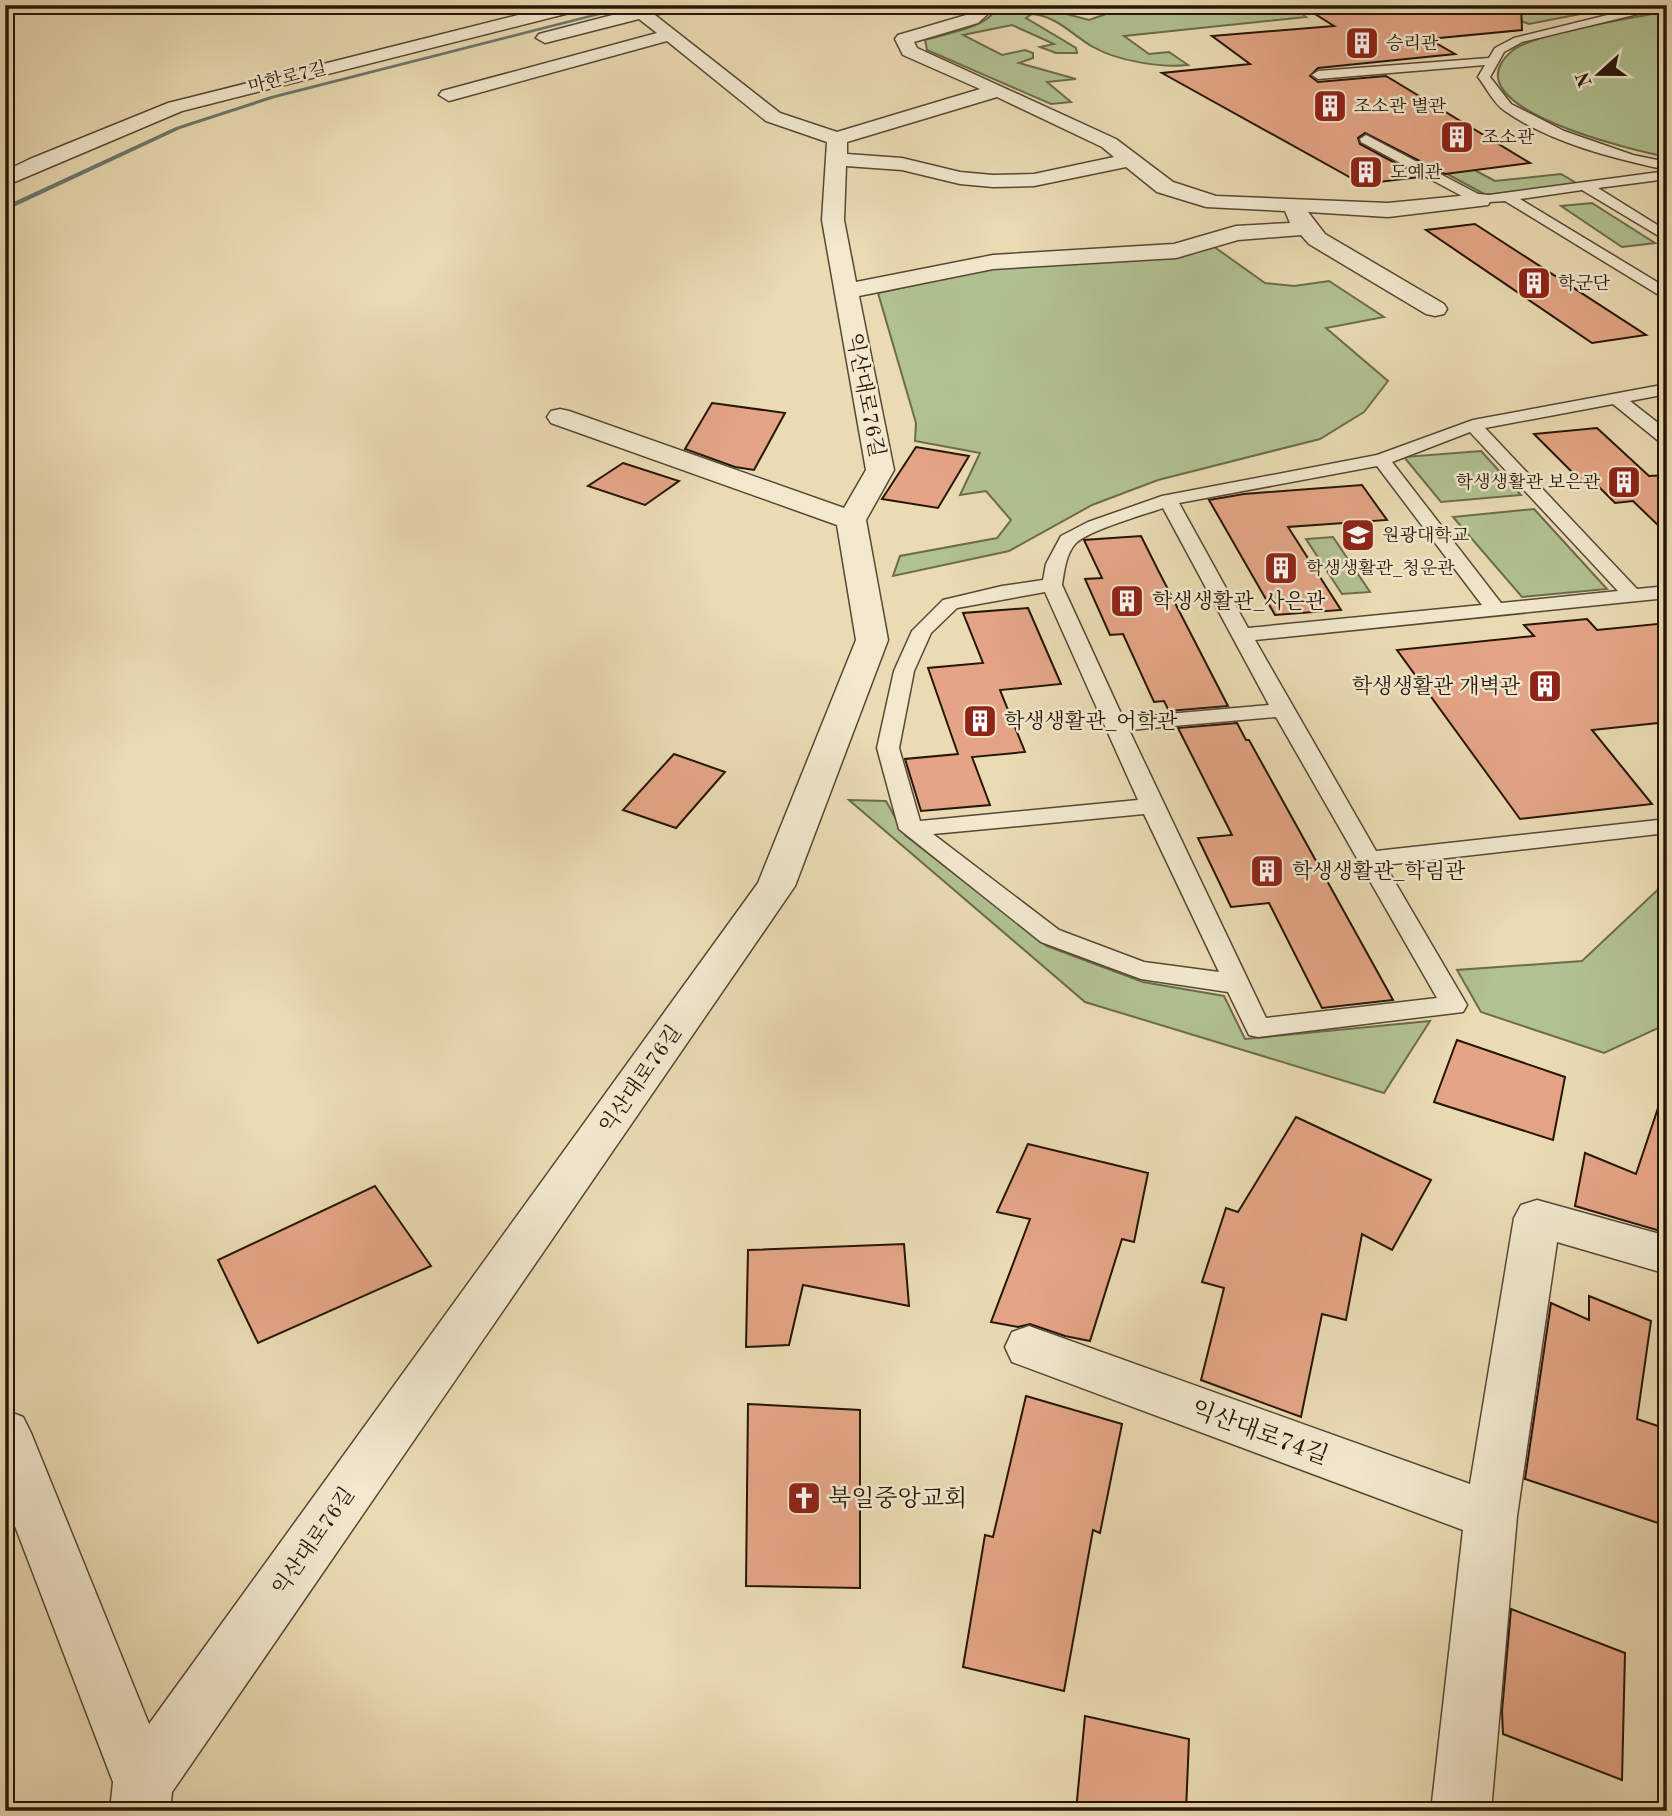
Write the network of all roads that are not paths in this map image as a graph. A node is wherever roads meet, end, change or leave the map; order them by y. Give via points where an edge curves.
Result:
1 (579, 5) edge
2 (672, 5) edge
3 (981, 5) edge
4 (1663, 5) edge
5 (644, 14) junction
6 (670, 35) junction
7 (526, 42) dead end
8 (1493, 61) junction
9 (1318, 75) dead end
10 (998, 90) junction
11 (449, 95) dead end
12 (1366, 139) dead end
13 (837, 149) junction
14 (1129, 160) junction
15 (1667, 166) edge
16 (1667, 175) edge
17 (5, 180) edge
18 (1586, 187) junction
19 (1508, 197) junction
20 (1480, 200) junction
21 (1294, 205) junction
22 (1307, 228) junction
23 (1667, 237) edge
24 (847, 291) junction
25 (1667, 295) edge
26 (1435, 309) dead end
27 (1667, 389) edge
28 (1616, 398) junction
29 (560, 417) dead end
30 (1473, 425) junction
31 (1667, 439) edge
32 (1381, 460) junction
33 (1168, 500) junction
34 (851, 520) junction
35 (1052, 585) junction
36 (1667, 592) edge
37 (1633, 596) junction
38 (1497, 611) junction
39 (1242, 635) junction
40 (1283, 710) junction
41 (1116, 725) junction
42 (1152, 806) junction
43 (1667, 826) edge
44 (911, 829) junction
45 (1370, 859) junction
46 (1237, 984) junction
47 (1667, 1255) edge
48 (1029, 1348) dead end
49 (5, 1433) edge
50 (1491, 1516) junction
51 (141, 1796) edge
52 (1461, 1811) edge

1 - 17 street, 마한로7길 via 175,107
2 - 5 street
3 - 10 street via 982,11 972,19 904,39 909,51
4 - 8 lane via 1518,40 1499,50
5 - 6 street
5 - 7 street
6 - 11 street
6 - 13 street via 773,117
8 - 9 lane
8 - 15 lane via 1484,77 1507,107 1559,134
10 - 13 street
10 - 14 street via 1109,143
12 - 20 lane
13 - 14 street via 960,178 993,181 1034,180
13 - 24 street, 익산대로76길 via 833,220
14 - 21 street via 1165,187 1214,202
16 - 18 lane
18 - 19 lane
18 - 23 lane
19 - 20 lane
19 - 25 lane
20 - 21 street via 1388,210
21 - 22 street
22 - 24 street via 1236,233 1176,251 993,262
22 - 26 street via 1317,239
24 - 34 street, 익산대로76길 via 880,470
27 - 28 lane
28 - 30 lane
28 - 31 lane
29 - 34 street
30 - 32 lane
30 - 37 lane
32 - 33 lane
32 - 38 lane
33 - 35 lane via 1068,540
33 - 39 lane
34 - 51 street, 익산대로76길 via 872,640 776,886
35 - 41 lane
35 - 44 lane via 950,604 922,631 904,671 888,748
36 - 37 lane
37 - 38 lane
38 - 39 lane
39 - 40 lane
40 - 41 lane
40 - 45 lane
41 - 42 lane
42 - 44 lane
42 - 46 lane
43 - 45 lane
44 - 46 lane via 1050,936 1141,970
45 - 46 lane via 1454,1006 1258,1028
47 - 50 street via 1537,1217
48 - 50 street, 익산대로74길
49 - 51 street, 익산대로76길
50 - 52 street

